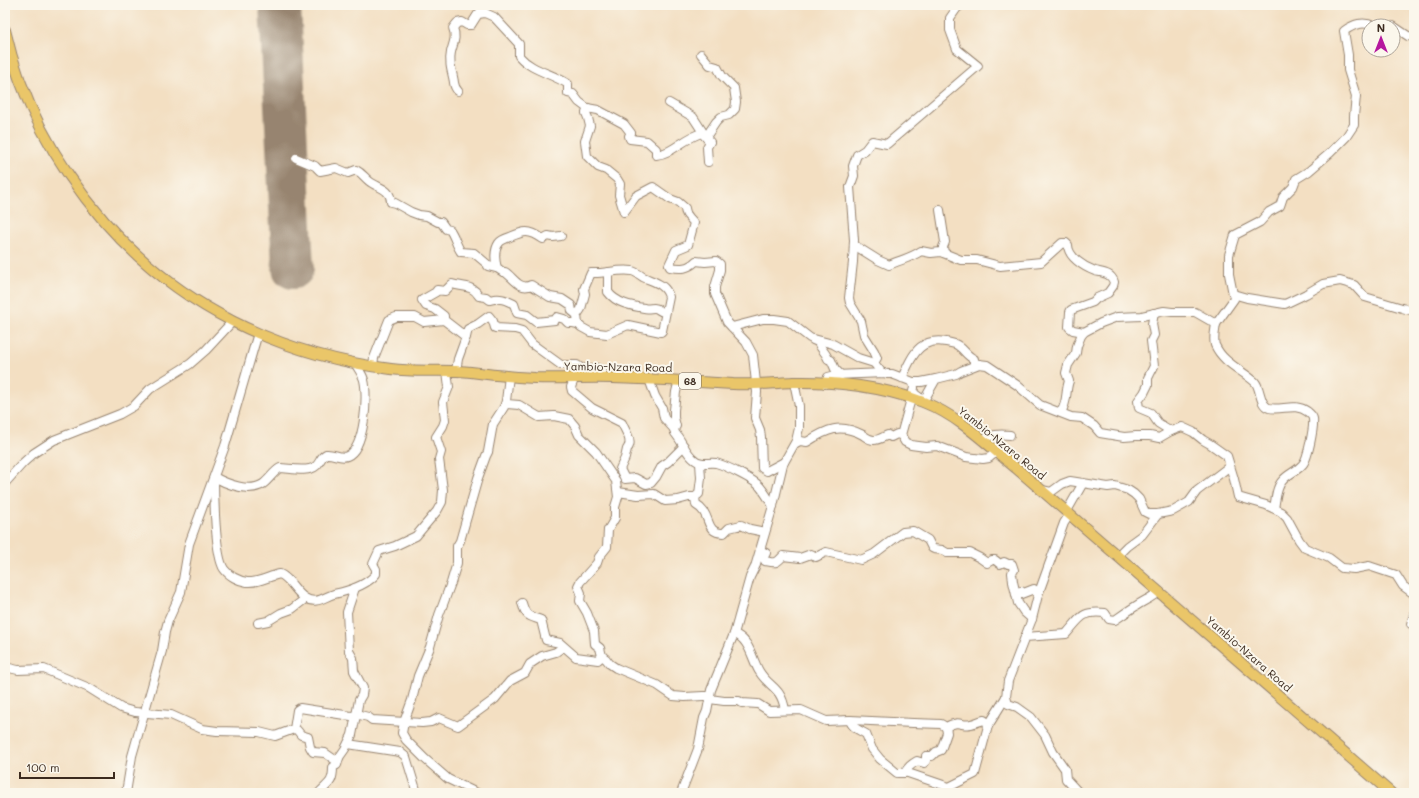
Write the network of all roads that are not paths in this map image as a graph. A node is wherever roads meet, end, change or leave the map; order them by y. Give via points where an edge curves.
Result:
1 (478, 5) edge
2 (961, 5) edge
3 (485, 12) junction
4 (1361, 23) edge
5 (5, 30) edge
6 (1401, 32) edge
7 (1414, 37) edge
8 (701, 54) dead end
9 (458, 91) dead end
10 (669, 103) dead end
11 (588, 108) junction
12 (706, 137) junction
13 (296, 158) dead end
14 (708, 162) dead end
15 (940, 210) dead end
16 (561, 236) dead end
17 (854, 245) junction
18 (944, 253) junction
19 (497, 268) junction
20 (608, 272) junction
21 (1233, 294) junction
22 (1414, 311) edge
23 (665, 312) junction
24 (1154, 313) junction
25 (577, 315) junction
26 (444, 320) junction
27 (232, 322) junction
28 (578, 324) junction
29 (1216, 324) junction
30 (732, 327) junction
31 (1084, 332) junction
32 (258, 334) junction
33 (466, 337) junction
34 (810, 338) junction
35 (858, 358) junction
36 (355, 363) junction
37 (874, 363) junction
38 (979, 364) junction
39 (373, 366) junction
40 (451, 371) junction
41 (862, 373) junction
42 (882, 373) junction
43 (509, 376) junction
44 (575, 378) junction
45 (601, 378) junction
46 (843, 378) junction
47 (902, 378) junction
48 (649, 379) junction
49 (936, 379) junction
50 (679, 380) junction
51 (794, 382) junction
52 (913, 382) junction
53 (756, 385) junction
54 (859, 386) junction
55 (911, 399) junction
56 (924, 401) junction
57 (506, 402) junction
58 (1061, 412) junction
59 (674, 429) junction
60 (1170, 431) junction
61 (901, 435) junction
62 (1010, 435) dead end
63 (982, 440) junction
64 (796, 443) junction
65 (684, 446) junction
66 (996, 452) junction
67 (784, 462) junction
68 (700, 463) junction
69 (1230, 466) junction
70 (214, 477) junction
71 (5, 483) edge
72 (1083, 483) junction
73 (646, 484) junction
74 (1042, 490) junction
75 (618, 492) junction
76 (654, 494) junction
77 (695, 497) junction
78 (774, 506) junction
79 (1274, 508) junction
80 (1068, 513) junction
81 (1158, 514) junction
82 (765, 532) junction
83 (760, 550) junction
84 (1118, 556) junction
85 (356, 588) junction
86 (1017, 592) junction
87 (1160, 592) junction
88 (1414, 594) edge
89 (1038, 595) junction
90 (305, 599) junction
91 (522, 603) dead end
92 (1414, 614) edge
93 (1032, 619) junction
94 (258, 623) dead end
95 (1411, 624) dead end
96 (734, 634) junction
97 (1025, 637) junction
98 (563, 647) junction
99 (602, 656) junction
100 (5, 667) edge
101 (1006, 697) junction
102 (708, 698) junction
103 (785, 710) junction
104 (146, 712) junction
105 (356, 715) junction
106 (850, 720) junction
107 (404, 722) junction
108 (988, 726) junction
109 (946, 727) junction
110 (294, 729) junction
111 (348, 744) junction
112 (339, 757) junction
113 (905, 772) junction
114 (126, 793) edge
115 (319, 793) edge
116 (417, 793) edge
117 (477, 793) edge
118 (681, 793) edge
119 (1079, 793) edge
120 (1391, 793) edge

1 - 3 street
2 - 17 street via 950,18 950,30 957,49 978,66 888,144 872,141 857,155 850,186
3 - 9 street via 478,14 471,25 462,22 453,28 455,40 450,69 454,87
3 - 11 street via 494,17 519,44 519,56 525,63 568,84 568,93 573,94
4 - 21 street via 1344,31 1348,70 1356,96 1354,125 1330,154 1296,179 1280,206 1269,212 1260,222 1235,235 1229,256
5 - 27 main road, Yambio-Nzara Road / 68 via 18,73 39,124 88,202 122,240 150,266 185,294
6 - 7 street
8 - 12 street via 710,65 717,67 734,88 736,96 735,108 729,115 721,117 716,122
10 - 12 street via 693,117
11 - 12 street via 598,110 624,124 631,133 630,139 647,141 656,149 656,155 668,152 690,136 702,133
11 - 30 street via 586,113 590,126 586,141 587,156 598,167 617,179 624,212 637,196 653,187 685,208 686,215 694,223 693,229 688,245 676,250 669,265 680,269 696,261 716,261 720,264 715,294 727,322
12 - 14 street via 710,142
13 - 19 street via 315,166 320,171 336,168 348,173 356,170 361,172 370,182 383,188 391,196 391,202 440,222 450,230 461,252 474,253 488,266
15 - 18 street via 945,242
16 - 19 street via 543,238 526,231 499,242 495,257
17 - 18 street via 889,265 921,251
17 - 37 street via 849,298 861,321 864,335 876,354
18 - 31 street via 965,261 977,260 1000,266 1041,262 1062,243 1066,243 1074,258 1110,276 1114,282 1108,293 1071,310 1069,327
19 - 25 street via 523,286 531,286 550,297 562,299 571,305
20 - 23 street via 608,292 614,298 624,304 655,308
20 - 23 street via 632,271 660,284 668,292 669,297
20 - 25 street via 591,273
21 - 22 street via 1285,304 1323,284 1340,281 1354,285 1365,297
21 - 29 street via 1234,299
23 - 28 street via 661,332 628,326 607,334 596,333
24 - 29 street via 1195,312
24 - 31 street via 1117,317
24 - 60 street via 1154,335 1151,342 1154,366 1148,378 1148,385 1138,401 1139,408 1151,413 1158,423
25 - 28 street
26 - 28 street via 444,316 426,306 422,300 436,290 445,291 452,284 468,286 479,296 490,300 507,300 514,304 517,313 527,315 536,322 555,320 557,317 564,319 568,324
26 - 33 street
26 - 39 street via 424,322 415,317 396,316 389,320
27 - 32 main road, Yambio-Nzara Road / 68
27 - 71 street via 190,364 150,388 134,406 54,440 34,453
29 - 79 street via 1215,345 1226,361 1256,383 1265,405 1269,408 1300,408 1312,415 1306,462 1282,480
30 - 34 street via 763,319 774,319 788,321
30 - 53 street via 746,342 753,355
31 - 58 street via 1068,365 1066,405
32 - 36 main road, Yambio-Nzara Road / 68 via 302,350
32 - 70 street
33 - 40 street
33 - 45 street via 468,329 489,316 495,328 522,332 532,344 561,365 597,368 602,371
34 - 35 street via 833,344
34 - 46 street via 818,342
35 - 37 street
35 - 41 street
36 - 39 main road, Yambio-Nzara Road / 68
36 - 70 street via 364,379 366,400 360,436 349,456 326,454 313,468 280,468 264,483 252,486 238,486
37 - 42 street
38 - 47 street via 974,363 974,359 955,344 928,342 917,349
38 - 49 street
38 - 58 street via 987,365 1040,404
39 - 40 main road, Yambio-Nzara Road / 68 via 414,371
40 - 43 main road, Yambio-Nzara Road / 68
40 - 85 street via 449,387 443,402 445,420 436,437 440,452 442,502 416,536 379,551 373,564 376,574
41 - 42 street
41 - 46 street
41 - 54 street
42 - 47 street
43 - 44 main road, Yambio-Nzara Road / 68
43 - 57 street
44 - 45 main road, Yambio-Nzara Road / 68
44 - 73 street via 572,391 592,408 622,423 630,442 620,469 624,479 637,478
45 - 48 main road, Yambio-Nzara Road / 68
46 - 51 main road, Yambio-Nzara Road / 68 via 825,384
46 - 54 main road, Yambio-Nzara Road / 68
47 - 52 street
48 - 50 main road, Yambio-Nzara Road / 68
48 - 59 street via 664,418
49 - 52 street
49 - 56 street
50 - 53 main road, Yambio-Nzara Road / 68
50 - 59 street via 675,397
51 - 53 main road, Yambio-Nzara Road / 68
51 - 64 street via 799,406
52 - 56 street via 913,391
53 - 67 street via 755,418 761,437 762,468 767,471
54 - 55 main road, Yambio-Nzara Road / 68
55 - 56 main road, Yambio-Nzara Road / 68
55 - 61 street
56 - 63 main road, Yambio-Nzara Road / 68
57 - 75 street via 519,405 539,417 558,416 571,420 579,435 613,475
57 - 107 street via 492,424 488,452 457,546 457,563
58 - 60 street via 1071,417 1082,418 1100,433 1159,438
59 - 65 street
60 - 69 street via 1182,427 1193,432 1227,456
61 - 64 street via 888,435 872,440 843,428 830,429 807,442
61 - 66 street via 905,442 911,445 937,446 966,457 989,458
62 - 63 street via 997,434
63 - 66 main road, Yambio-Nzara Road / 68
64 - 67 street
65 - 68 street via 693,459
65 - 73 street via 662,466 651,483
66 - 74 main road, Yambio-Nzara Road / 68
67 - 78 street
68 - 77 street via 699,494
68 - 78 street via 718,464 749,478 761,487
69 - 79 street via 1238,497
69 - 81 street via 1197,491 1189,502 1173,511
70 - 90 street via 217,549 224,568 235,578 247,582 283,575
70 - 104 street via 189,544 181,592 168,620
72 - 74 street via 1070,481 1051,492
72 - 80 street
72 - 81 street via 1128,490 1139,499 1145,512
73 - 76 street
74 - 80 main road, Yambio-Nzara Road / 68
75 - 76 street
75 - 99 street via 614,507 615,518 608,530 606,549 578,586 581,603 594,631 595,644 600,648
76 - 77 street via 665,501
77 - 82 street via 696,505 705,512 714,532 724,533 729,528 741,525
78 - 82 street
79 - 88 street via 1287,518 1305,548 1329,558 1342,568 1368,566 1396,575 1403,586
80 - 84 main road, Yambio-Nzara Road / 68
80 - 89 street
81 - 84 street via 1142,536
82 - 83 street
83 - 86 street via 766,553 765,561 773,564 783,556 800,558 811,554 816,557 826,552 861,560 874,554 903,532 913,531 928,540 934,549 947,553 970,553 987,563 995,560 1000,564 1012,564
83 - 96 street
84 - 87 main road, Yambio-Nzara Road / 68
85 - 90 street via 319,601
85 - 105 street via 347,612 349,653 353,658 354,671 363,688
86 - 89 street via 1021,591 1022,594 1034,589
86 - 93 street via 1018,603
87 - 97 street via 1115,620 1109,619 1105,614 1090,613 1077,619 1066,634
87 - 120 main road, Yambio-Nzara Road / 68
89 - 93 street
90 - 94 street via 292,609
91 - 98 street via 530,617 541,620 546,640 560,643
92 - 95 street
93 - 97 street
96 - 102 street
96 - 103 street via 741,636 759,672 781,696
97 - 101 street via 1008,681
98 - 99 street via 576,657 598,660
98 - 107 street via 530,664 525,673 510,681 495,699 459,726 440,718 429,723
99 - 102 street via 616,668 657,685 673,696
100 - 104 street via 18,670 44,669 89,688 121,708
101 - 108 street
101 - 119 street via 1008,704 1032,717 1065,768 1066,779
102 - 103 street via 758,704 769,711
102 - 118 street via 698,749
103 - 106 street via 801,710 826,722
104 - 110 street via 171,715 209,730 254,732 275,736
104 - 114 street via 132,756
105 - 107 street via 372,720
105 - 110 street via 300,708 297,710
105 - 111 street
106 - 109 street via 939,724
106 - 113 street via 856,729 866,734 872,749 880,759 897,773
107 - 117 street via 402,733 425,759 448,779
108 - 109 street via 986,721 982,720 970,725 953,723
108 - 113 street via 975,774 961,782 948,787
109 - 113 street via 947,733 941,750 932,756 926,756 924,763 914,763
110 - 112 street via 308,737 313,752 325,752 335,760
111 - 112 street
111 - 116 street via 400,752 406,757
112 - 115 street via 337,765 333,767 331,780

